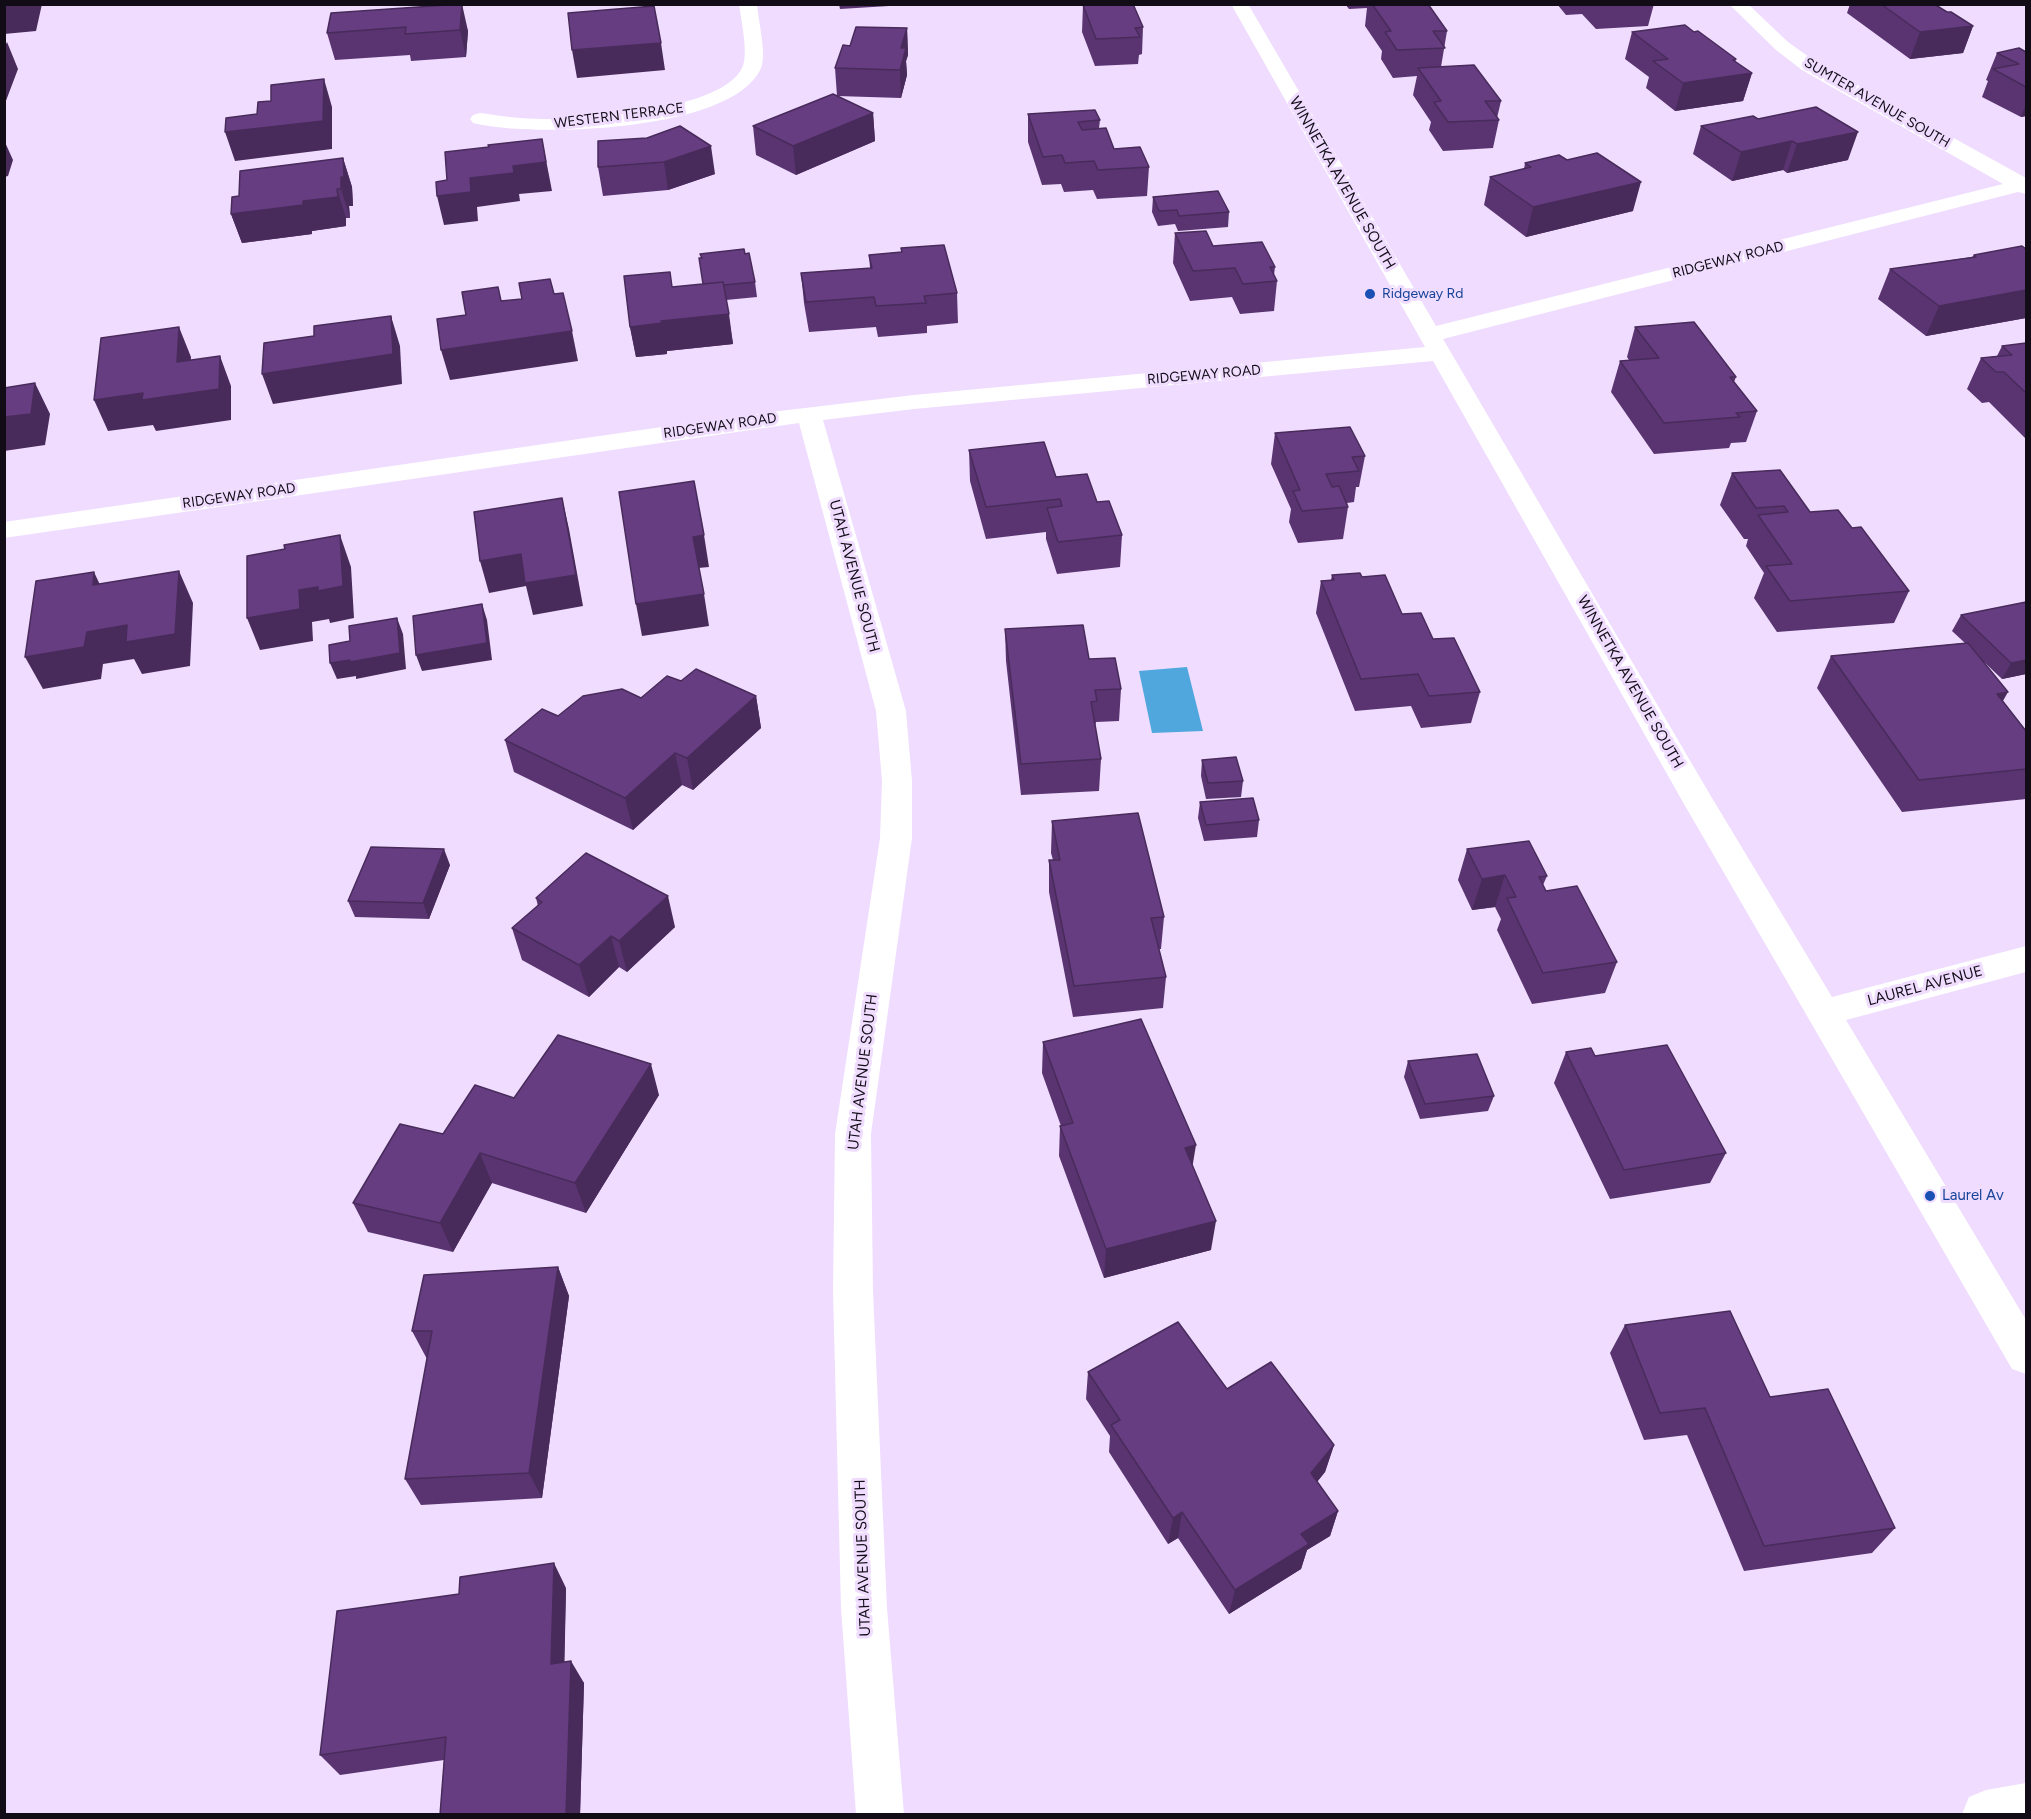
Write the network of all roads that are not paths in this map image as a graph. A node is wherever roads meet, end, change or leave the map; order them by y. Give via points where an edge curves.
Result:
1 (748, 4) edge
2 (1239, 4) edge
3 (1737, 4) edge
4 (480, 119) dead end
5 (2025, 185) edge
6 (1435, 344) junction
7 (809, 415) junction
8 (4, 530) edge
9 (2026, 959) edge
10 (1823, 1013) junction
11 (2026, 1356) edge
12 (2026, 1807) edge
13 (880, 1815) edge
14 (1986, 1815) edge

1 - 4 street, WESTERN TERRACE via 753,66 738,86 704,104 651,116 558,125
2 - 6 street, WINNETKA AVENUE SOUTH
3 - 5 street, SUMTER AVENUE SOUTH via 1809,66
5 - 6 street, RIDGEWAY ROAD
6 - 7 street, RIDGEWAY ROAD
6 - 10 street, WINNETKA AVENUE SOUTH
7 - 8 street, RIDGEWAY ROAD
7 - 13 street, UTAH AVENUE SOUTH via 891,711 897,781 896,838 853,1134 864,1608
9 - 10 street, LAUREL AVENUE
10 - 11 street, WINNETKA AVENUE SOUTH
12 - 14 street

